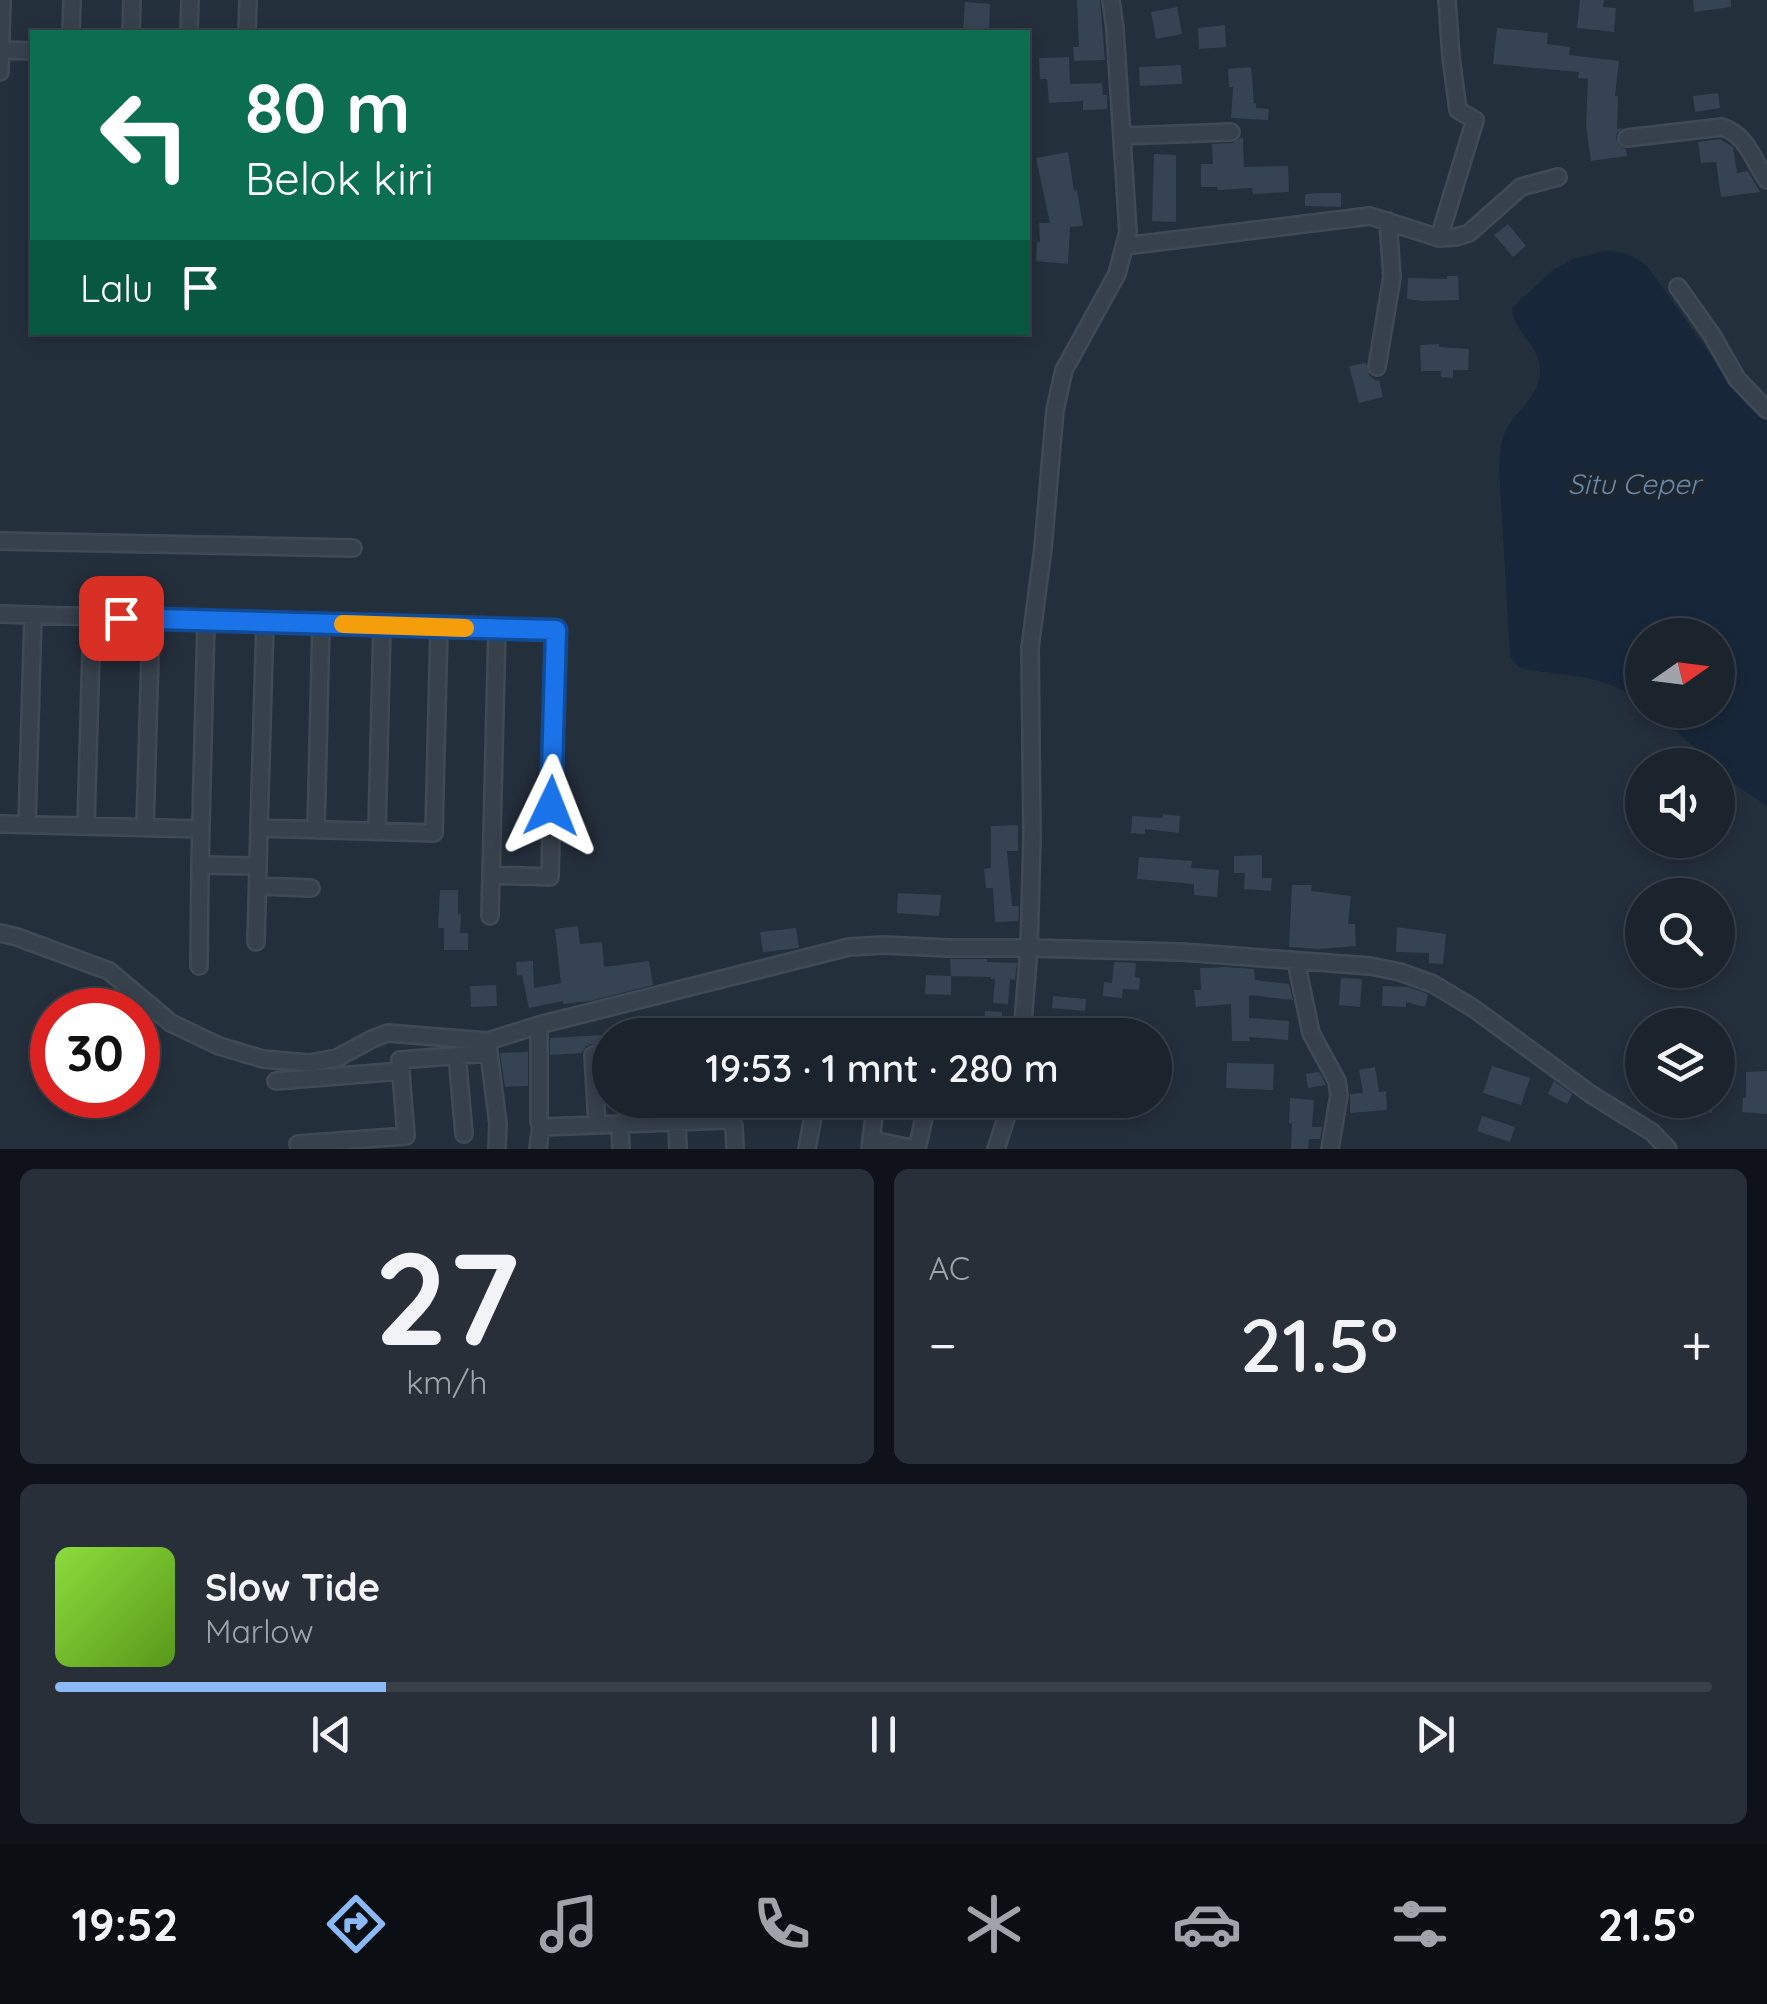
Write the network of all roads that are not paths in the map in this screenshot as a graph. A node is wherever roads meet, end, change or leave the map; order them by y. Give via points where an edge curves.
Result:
1 (2, 0) edge
2 (72, 0) edge
3 (132, 0) edge
4 (190, 0) edge
5 (248, 0) edge
6 (1111, 0) edge
7 (1447, 0) edge
8 (71, 30) edge
9 (131, 30) edge
10 (189, 30) edge
11 (247, 30) edge
12 (0, 50) edge
13 (30, 51) edge
14 (0, 72) edge
15 (1231, 132) dead end
16 (1122, 136) junction
17 (1627, 138) dead end
18 (1558, 177) dead end
19 (1767, 180) edge
20 (1388, 221) junction
21 (1439, 238) junction
22 (1125, 246) junction
23 (1678, 288) dead end
24 (1376, 367) dead end
25 (1767, 410) edge
26 (0, 541) edge
27 (353, 548) dead end
28 (0, 614) edge
29 (32, 615) junction
30 (92, 617) junction
31 (150, 619) junction
32 (206, 620) junction
33 (265, 622) junction
34 (322, 624) junction
35 (382, 626) junction
36 (439, 627) junction
37 (497, 629) junction
38 (0, 824) edge
39 (27, 824) junction
40 (86, 826) junction
41 (146, 828) junction
42 (259, 828) junction
43 (201, 830) junction
44 (316, 830) junction
45 (377, 832) junction
46 (200, 865) junction
47 (258, 866) junction
48 (491, 875) junction
49 (258, 886) junction
50 (311, 888) dead end
51 (490, 916) dead end
52 (0, 933) edge
53 (256, 942) dead end
54 (1029, 948) junction
55 (1296, 961) junction
56 (199, 966) dead end
57 (1023, 1018) edge
58 (539, 1025) junction
59 (488, 1047) junction
60 (458, 1055) junction
61 (401, 1072) junction
62 (276, 1082) dead end
63 (597, 1118) edge
64 (813, 1118) edge
65 (874, 1118) edge
66 (924, 1118) edge
67 (1006, 1118) edge
68 (677, 1122) junction
69 (541, 1124) junction
70 (620, 1124) junction
71 (597, 1126) junction
72 (464, 1134) dead end
73 (1650, 1141) edge
74 (298, 1144) dead end
75 (871, 1144) edge
76 (497, 1149) edge
77 (538, 1149) edge
78 (621, 1149) edge
79 (678, 1149) edge
80 (734, 1149) edge
81 (807, 1149) edge
82 (917, 1149) edge
83 (996, 1149) edge
84 (1330, 1149) edge
85 (1668, 1149) edge

1 - 12 street
2 - 8 street
3 - 9 street
4 - 10 street
5 - 11 street
6 - 16 street
7 - 21 street via 1458,110 1475,120
12 - 13 street
12 - 14 street
15 - 16 street
16 - 22 street
17 - 19 street via 1722,127 1746,143
18 - 21 street via 1521,186 1469,233
20 - 21 street
20 - 22 street via 1357,217
20 - 24 street via 1392,277
22 - 54 street via 1117,274 1064,370 1055,410 1030,648
23 - 25 street via 1737,379
26 - 27 street
28 - 29 street
29 - 30 street
29 - 39 street
30 - 31 street
30 - 40 street
31 - 32 street
31 - 41 street
32 - 33 street
32 - 43 street
33 - 34 street
33 - 42 street
34 - 35 street
34 - 44 street
35 - 36 street
35 - 45 street
36 - 37 street
36 - 45 street via 434,833
37 - 48 street
37 - 48 street via 556,630 550,877
38 - 39 street
39 - 40 street
40 - 41 street
41 - 43 street
42 - 44 street
42 - 47 street
43 - 46 street
44 - 45 street
46 - 47 street
46 - 56 street
47 - 49 street
48 - 51 street
49 - 50 street
49 - 53 street
52 - 59 street via 109,971 186,1031 263,1058 325,1061 388,1033
54 - 55 street
54 - 57 street
54 - 58 street via 849,947
55 - 73 street via 1370,966 1433,984
55 - 84 street via 1311,1034 1337,1081
58 - 59 street
58 - 69 street
59 - 60 street
59 - 76 street
60 - 61 street via 400,1060
60 - 72 street
61 - 62 street
61 - 74 street via 406,1136
63 - 71 street
64 - 81 street
65 - 75 street
66 - 82 street
67 - 83 street
68 - 70 street
68 - 79 street
68 - 80 street via 730,1121
69 - 71 street
69 - 77 street
70 - 71 street
70 - 78 street
73 - 85 street
75 - 82 street

